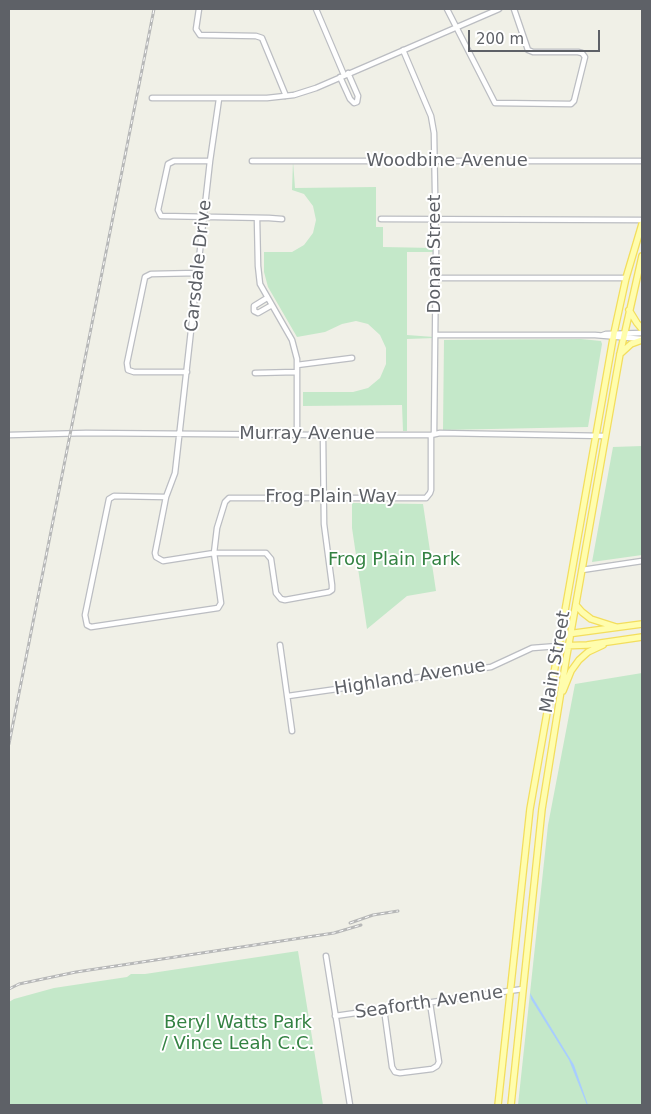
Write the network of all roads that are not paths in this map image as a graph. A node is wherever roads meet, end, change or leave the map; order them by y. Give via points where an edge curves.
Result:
1 (199, 9) edge
2 (316, 9) edge
3 (447, 9) edge
4 (499, 9) edge
5 (514, 9) edge
6 (457, 27) junction
7 (403, 50) junction
8 (344, 75) junction
9 (286, 96) junction
10 (152, 98) dead end
11 (219, 99) junction
12 (210, 161) junction
13 (252, 161) dead end
14 (642, 161) edge
15 (435, 162) junction
16 (204, 217) junction
17 (257, 218) junction
18 (282, 219) dead end
19 (381, 219) dead end
20 (434, 220) junction
21 (642, 222) edge
22 (642, 256) edge
23 (198, 273) junction
24 (435, 278) junction
25 (626, 278) junction
26 (267, 298) junction
27 (272, 305) junction
28 (629, 310) junction
29 (642, 329) edge
30 (642, 333) edge
31 (434, 335) junction
32 (614, 336) junction
33 (624, 336) junction
34 (642, 339) edge
35 (620, 354) junction
36 (352, 358) dead end
37 (297, 365) junction
38 (187, 372) junction
39 (255, 372) dead end
40 (296, 372) junction
41 (180, 434) junction
42 (297, 434) junction
43 (432, 434) junction
44 (9, 435) edge
45 (324, 435) junction
46 (596, 436) junction
47 (605, 436) junction
48 (166, 497) junction
49 (324, 497) junction
50 (214, 553) junction
51 (642, 561) edge
52 (582, 570) junction
53 (576, 605) junction
54 (642, 624) edge
55 (618, 628) junction
56 (570, 634) junction
57 (560, 635) junction
58 (642, 637) edge
59 (614, 641) junction
60 (280, 644) dead end
61 (558, 646) junction
62 (568, 646) junction
63 (288, 696) junction
64 (561, 698) junction
65 (292, 731) dead end
66 (326, 956) dead end
67 (523, 989) junction
68 (510, 991) junction
69 (430, 1003) junction
70 (384, 1010) junction
71 (335, 1016) junction
72 (513, 1086) junction
73 (500, 1087) junction
74 (350, 1105) edge
75 (498, 1105) edge
76 (511, 1105) edge

1 - 9 street via 196,30 200,35 262,38
2 - 8 street
3 - 6 street
4 - 6 street
5 - 6 street via 528,50 578,52 585,57 571,104 495,103
6 - 7 street
7 - 8 street
7 - 15 street, Donan Street via 431,116
8 - 8 street via 350,99 356,102 358,96
8 - 9 street via 316,88
9 - 11 street
10 - 11 street
11 - 12 street, Carsdale Drive
12 - 16 street, Carsdale Drive
12 - 16 street via 174,161 168,164 158,210 164,217
13 - 15 street, Woodbine Avenue
14 - 15 street, Woodbine Avenue
15 - 20 street, Donan Street
16 - 17 street
16 - 23 street, Carsdale Drive
17 - 18 street
17 - 26 street via 258,276
19 - 20 street
20 - 21 street
20 - 24 street, Donan Street
21 - 25 main road, Main Street
22 - 28 main road, Main Street
23 - 38 street, Carsdale Drive
23 - 38 street via 145,277 127,363 128,370 134,372
24 - 25 street
24 - 31 street, Donan Street
25 - 32 main road, Main Street
26 - 27 street
26 - 27 street via 254,306 254,311 258,313
27 - 37 street via 292,340
28 - 29 main road
28 - 33 main road, Main Street
30 - 33 street
31 - 32 street
31 - 43 street, Donan Street
32 - 33 street
32 - 46 main road, Main Street
33 - 34 street
33 - 35 main road, Main Street
34 - 35 main road
35 - 47 main road, Main Street
36 - 37 street
37 - 40 street
38 - 41 street, Carsdale Drive
39 - 40 street
40 - 42 street
41 - 42 street, Murray Avenue
41 - 44 street, Murray Avenue
41 - 48 street, Carsdale Drive via 175,473
42 - 45 street, Murray Avenue
43 - 45 street, Murray Avenue
43 - 46 street, Murray Avenue
43 - 49 street, Frog Plain Way via 431,490 426,498
45 - 49 street
46 - 47 street, Murray Avenue
46 - 57 main road, Main Street
47 - 52 main road, Main Street
48 - 50 street, Carsdale Drive via 156,557 163,561
48 - 50 street via 114,496 109,499 85,615 87,625 94,628 218,608 221,603
49 - 50 street, Frog Plain Way via 229,498 217,528
49 - 50 street via 332,585 329,592 281,599 276,593 269,555 263,552
51 - 52 street
52 - 53 main road, Main Street
53 - 55 main road via 591,619
53 - 56 main road, Main Street
54 - 55 main road
55 - 56 main road
56 - 57 main road
56 - 62 main road, Main Street
57 - 61 main road, Main Street
58 - 59 main road
59 - 62 main road
59 - 64 main road via 579,660 571,671
60 - 63 street
61 - 62 main road
61 - 63 street, Highland Avenue via 532,648 491,667
61 - 68 main road, Main Street via 530,809
62 - 64 main road, Main Street
63 - 65 street
64 - 67 main road, Main Street via 539,825
66 - 71 street
67 - 68 street, Seaforth Avenue
67 - 72 main road, Main Street
68 - 69 street, Seaforth Avenue
68 - 73 main road, Main Street
69 - 70 street, Seaforth Avenue
69 - 70 street via 439,1062 432,1069 400,1074 392,1067
70 - 71 street, Seaforth Avenue
71 - 74 street
72 - 73 main road
72 - 76 main road, Main Street
73 - 75 main road, Main Street

